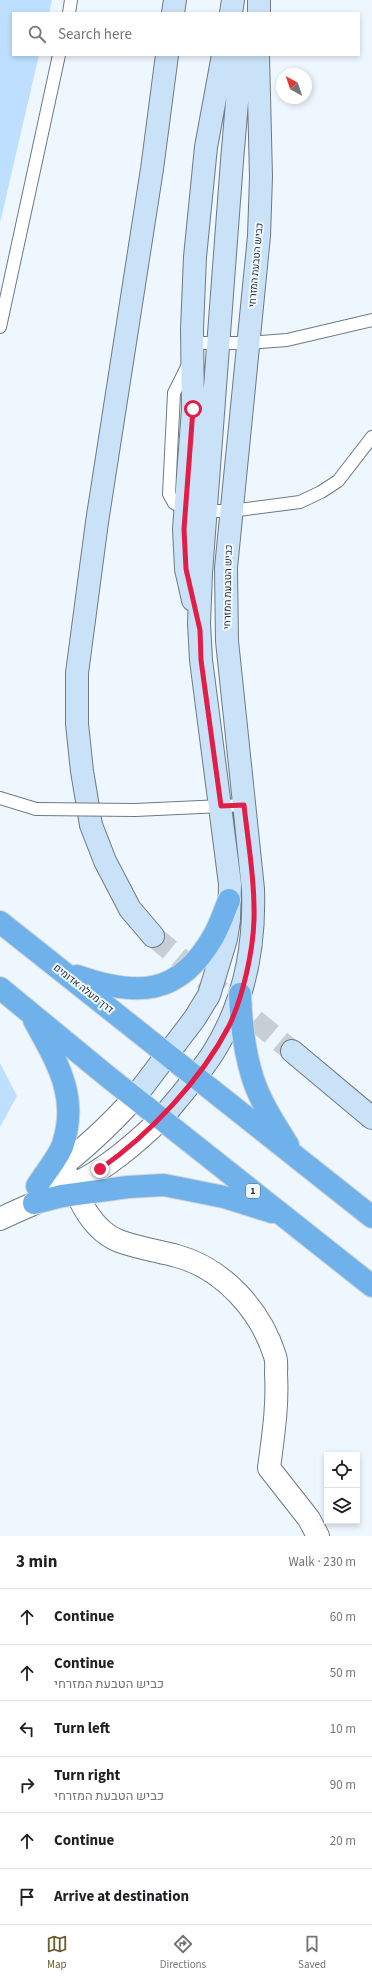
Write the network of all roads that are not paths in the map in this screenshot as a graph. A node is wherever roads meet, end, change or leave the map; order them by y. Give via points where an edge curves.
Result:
1 (72, 0) edge
2 (175, 0) edge
3 (233, 0) edge
4 (246, 0) edge
5 (259, 0) edge
6 (69, 12) edge
7 (173, 12) edge
8 (231, 12) edge
9 (245, 12) edge
10 (259, 12) edge
11 (60, 56) edge
12 (167, 56) edge
13 (223, 56) edge
14 (241, 56) edge
15 (258, 56) edge
16 (372, 320) edge
17 (0, 327) edge
18 (218, 343) junction
19 (248, 343) junction
20 (193, 349) junction
21 (372, 437) edge
22 (196, 510) junction
23 (231, 510) junction
24 (0, 798) edge
25 (244, 805) junction
26 (221, 806) junction
27 (229, 900) junction
28 (0, 922) edge
29 (153, 936) tunnel mouth
30 (64, 971) junction
31 (0, 988) edge
32 (240, 994) junction
33 (30, 1012) junction
34 (292, 1051) tunnel mouth
35 (167, 1054) junction
36 (195, 1077) junction
37 (135, 1097) junction
38 (162, 1118) junction
39 (372, 1118) edge
40 (64, 1155) junction
41 (296, 1158) junction
42 (75, 1190) junction
43 (35, 1194) junction
44 (0, 1214) edge
45 (286, 1217) junction
46 (372, 1217) edge
47 (0, 1219) edge
48 (372, 1286) edge
49 (318, 1536) edge

1 - 6 lane
2 - 7 main road
3 - 8 main road
4 - 9 main road
5 - 10 main road
11 - 17 lane
12 - 29 main road via 77,673 79,740 91,825 104,861 130,909
13 - 20 main road via 206,147 195,257
14 - 18 main road
15 - 19 main road, כביש הטבעת המזרחי via 261,177 259,236
16 - 19 lane via 286,340
18 - 19 lane
18 - 20 lane
18 - 22 main road
19 - 23 main road, כביש הטבעת המזרחי
20 - 22 main road
21 - 23 lane via 338,481 321,492 300,502
22 - 23 lane
22 - 26 main road via 184,529 186,569 200,630 201,660
23 - 25 main road, כביש הטבעת המזרחי via 226,568 226,641
24 - 26 lane, bridge via 36,809 135,810
25 - 26 lane
25 - 32 main road, כביש הטבעת המזרחי via 254,920 250,953
26 - 27 main road via 230,884
27 - 30 highway via 213,936 200,956 186,971 155,988 115,987
27 - 35 main road via 226,939 209,995
28 - 30 highway, דרך מעלה אדומים
30 - 35 highway, דרך מעלה אדומים
31 - 33 highway, 1
32 - 36 main road, כביש הטבעת המזרחי via 229,1025
32 - 41 highway via 242,1028 253,1080 269,1114
33 - 37 highway, 1
33 - 40 highway via 63,1076 69,1109
34 - 39 main road
35 - 36 highway, דרך מעלה אדומים
35 - 37 main road
36 - 38 main road, כביש הטבעת המזרחי
36 - 41 highway, דרך מעלה אדומים
37 - 38 highway, 1
37 - 40 street via 115,1120
38 - 42 street via 126,1151
38 - 45 highway, 1
40 - 42 street
40 - 43 highway
41 - 46 highway, דרך מעלה אדומים
42 - 43 highway
42 - 45 highway via 164,1185 224,1197
42 - 49 street via 99,1228 117,1240 178,1256 200,1265 230,1284 257,1318 276,1357 278,1401 269,1468
43 - 44 street
43 - 47 street
45 - 48 highway, 1

